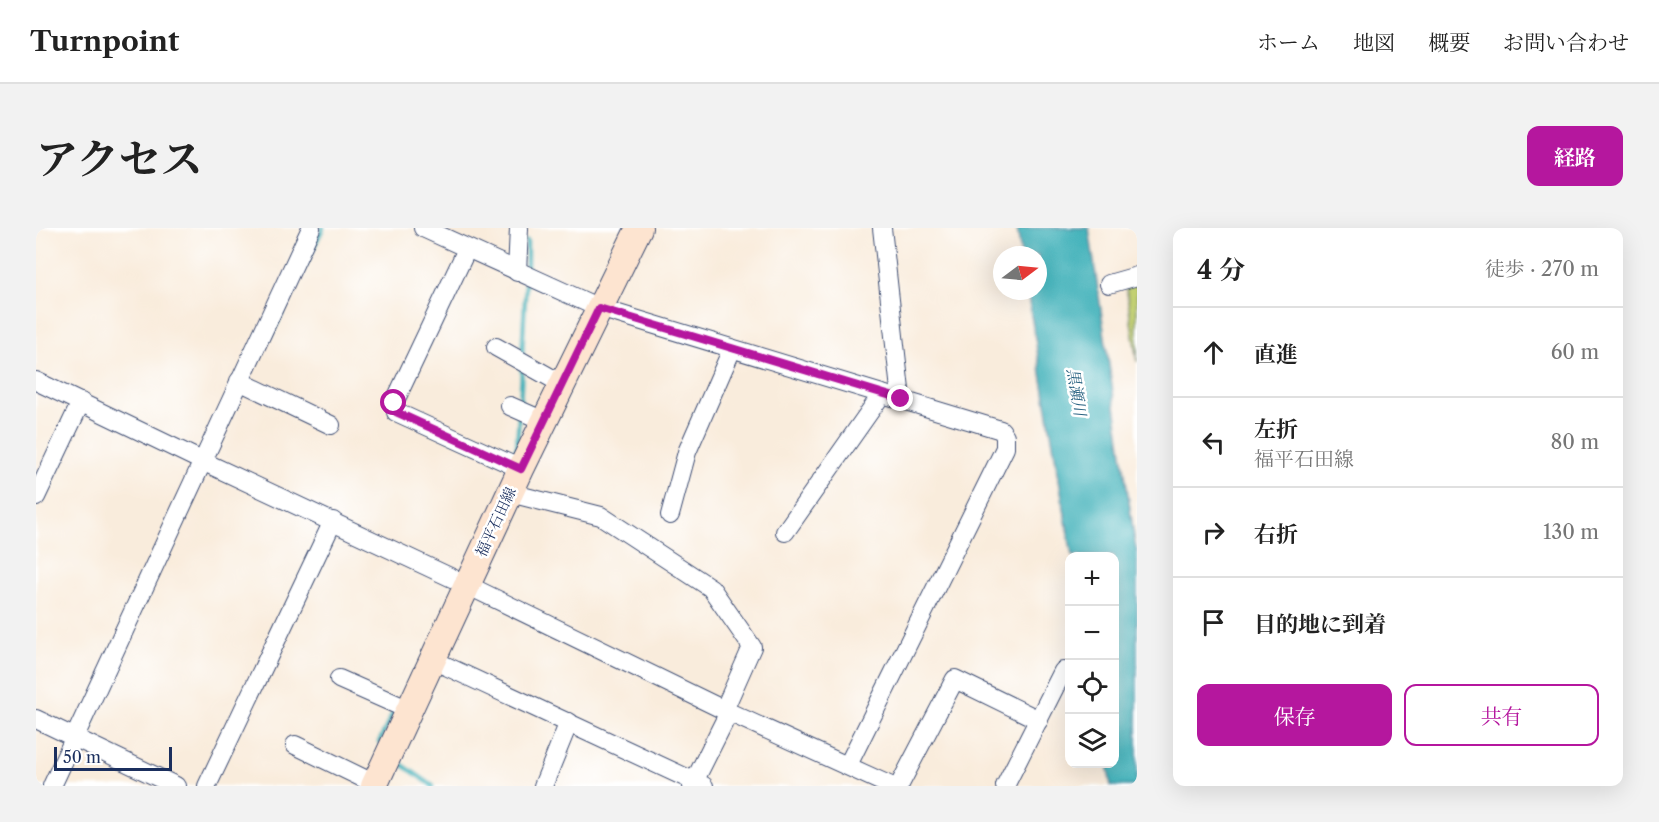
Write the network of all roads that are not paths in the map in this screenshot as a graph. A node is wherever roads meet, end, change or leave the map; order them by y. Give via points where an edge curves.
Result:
1 (311, 228) edge
2 (423, 228) edge
3 (519, 228) edge
4 (639, 228) edge
5 (882, 228) edge
6 (467, 249) junction
7 (518, 272) junction
8 (1137, 276) edge
9 (1109, 284) dead end
10 (599, 308) junction
11 (496, 347) dead end
12 (732, 349) junction
13 (36, 381) edge
14 (239, 381) junction
15 (562, 384) junction
16 (882, 394) junction
17 (901, 399) junction
18 (81, 402) junction
19 (510, 406) dead end
20 (544, 421) junction
21 (331, 425) dead end
22 (202, 461) junction
23 (521, 469) junction
24 (37, 492) edge
25 (510, 493) junction
26 (670, 514) dead end
27 (333, 522) junction
28 (785, 532) dead end
29 (467, 585) junction
30 (433, 660) junction
31 (1064, 671) dead end
32 (339, 679) dead end
33 (409, 710) junction
34 (727, 711) junction
35 (36, 719) edge
36 (1039, 720) junction
37 (569, 722) junction
38 (76, 737) junction
39 (296, 745) dead end
40 (848, 765) junction
41 (697, 784) edge
42 (375, 785) edge
43 (52, 786) edge
44 (177, 786) edge
45 (207, 786) edge
46 (543, 786) edge
47 (891, 786) edge
48 (899, 786) edge
49 (1005, 786) edge

1 - 14 street
2 - 6 street
3 - 7 street
4 - 10 main road, 福平石田線
5 - 17 street
6 - 7 street
6 - 23 street via 394,403 396,412
7 - 10 street
8 - 9 street
10 - 12 street
10 - 15 main road, 福平石田線
11 - 15 street
12 - 16 street
12 - 26 street via 687,452
13 - 18 street
14 - 21 street
14 - 22 street
15 - 20 main road, 福平石田線
16 - 17 street
16 - 28 street
17 - 40 street via 1001,430 1005,448
18 - 22 street
18 - 24 street
19 - 20 street
20 - 23 main road, 福平石田線
22 - 27 street
22 - 38 street
23 - 25 main road, 福平石田線
25 - 29 main road, 福平石田線
25 - 34 street via 601,516 711,588 752,647
27 - 29 street
27 - 45 street
29 - 30 main road, 福平石田線
29 - 34 street
30 - 33 main road, 福平石田線
30 - 37 street
31 - 36 street
32 - 33 street
33 - 42 main road, 福平石田線
34 - 40 street
34 - 41 street
35 - 38 street
36 - 48 street via 955,679
36 - 49 street
37 - 41 street
37 - 46 street
38 - 43 street
38 - 44 street
39 - 42 street
40 - 47 street

